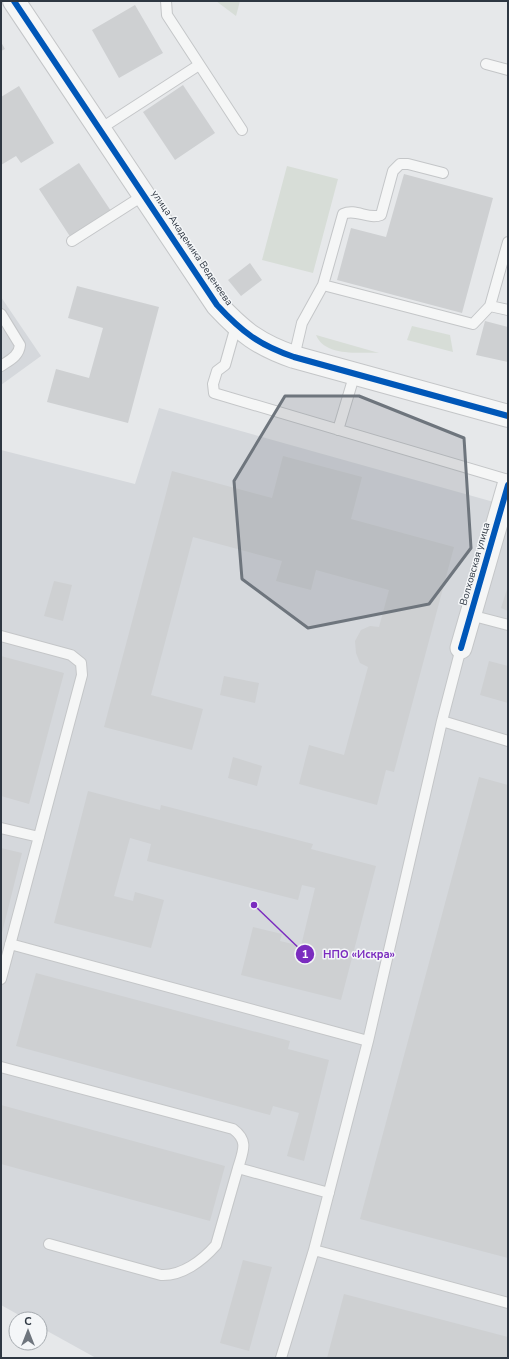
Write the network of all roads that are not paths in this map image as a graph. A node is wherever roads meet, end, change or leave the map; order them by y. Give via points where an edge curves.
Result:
1 (14, 1) edge
2 (166, 1) edge
3 (486, 64) dead end
4 (199, 65) junction
5 (508, 70) edge
6 (100, 129) junction
7 (242, 130) dead end
8 (443, 173) dead end
9 (144, 195) junction
10 (72, 241) dead end
11 (508, 242) edge
12 (322, 285) junction
13 (490, 306) junction
14 (508, 310) edge
15 (1, 314) edge
16 (236, 326) junction
17 (294, 357) junction
18 (1, 366) edge
19 (355, 373) junction
20 (508, 416) edge
21 (338, 430) junction
22 (508, 480) edge
23 (508, 485) edge
24 (470, 614) junction
25 (508, 626) edge
26 (1, 636) edge
27 (461, 648) joint
28 (442, 721) junction
29 (508, 741) edge
30 (1, 828) edge
31 (39, 838) junction
32 (10, 944) junction
33 (1, 979) edge
34 (368, 1041) junction
35 (1, 1067) edge
36 (238, 1168) junction
37 (329, 1193) junction
38 (49, 1244) dead end
39 (314, 1250) junction
40 (508, 1303) edge
41 (281, 1358) edge

1 - 6 street, улица Академика Веденеева
2 - 4 lane via 167,15
3 - 5 lane
4 - 6 lane
4 - 7 lane
6 - 9 street, улица Академика Веденеева
8 - 12 lane via 400,164 393,171 381,215 371,216 354,212 343,214
9 - 10 lane
9 - 16 street, улица Академика Веденеева via 217,305
11 - 13 lane
12 - 13 lane via 473,324
12 - 17 lane via 302,323
13 - 14 lane
15 - 18 lane via 20,345 20,351 16,356
16 - 17 street, улица Академика Веденеева via 269,348
16 - 21 lane via 225,365 217,371 212,389 214,393
17 - 19 street, улица Академика Веденеева
19 - 20 street, улица Академика Веденеева
19 - 21 lane
21 - 22 lane
23 - 24 street, Волховская улица
24 - 25 lane
24 - 27 street, Волховская улица
26 - 31 lane via 71,655 81,663 82,675
27 - 28 lane
28 - 29 lane
28 - 34 lane
30 - 31 lane
31 - 32 lane
32 - 33 lane
32 - 34 lane
34 - 37 lane
35 - 36 lane via 233,1129 241,1135 244,1146
36 - 37 lane
36 - 38 lane via 216,1245 180,1273 161,1275
37 - 39 lane
39 - 40 lane
39 - 41 lane

